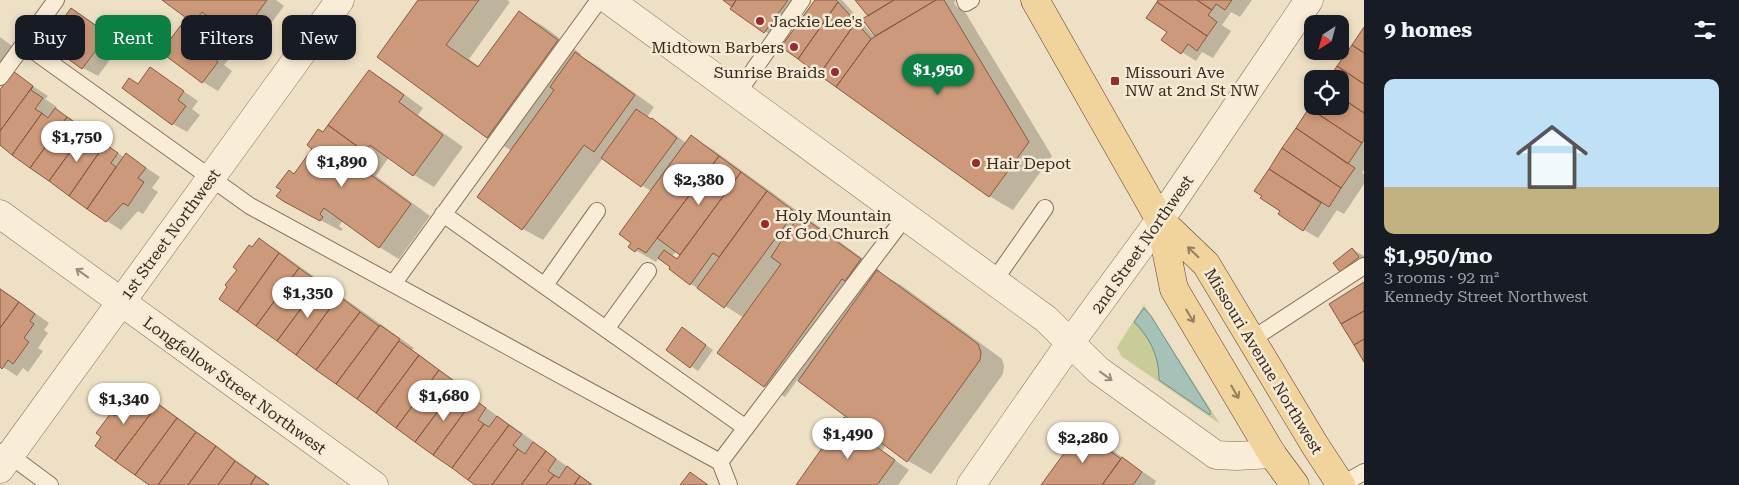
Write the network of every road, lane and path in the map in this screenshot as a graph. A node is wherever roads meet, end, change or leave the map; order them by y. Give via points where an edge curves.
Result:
1 (56, 0) edge
2 (340, 0) edge
3 (598, 0) edge
4 (609, 0) edge
5 (802, 0) edge
6 (965, 0) edge
7 (971, 0) edge
8 (1035, 0) edge
9 (1308, 0) edge
10 (45, 15) edge
11 (15, 56) edge
12 (46, 60) edge
13 (0, 77) edge
14 (737, 94) junction
15 (210, 179) junction
16 (1045, 208) dead end
17 (597, 211) dead end
18 (0, 214) edge
19 (443, 214) junction
20 (905, 217) junction
21 (1160, 220) junction
22 (1364, 266) edge
23 (648, 272) dead end
24 (994, 281) junction
25 (393, 284) junction
26 (544, 285) junction
27 (121, 302) junction
28 (606, 329) junction
29 (1251, 340) junction
30 (1070, 343) junction
31 (746, 428) junction
32 (1272, 454) junction
33 (3, 458) edge
34 (720, 462) junction
35 (1364, 472) edge
36 (50, 485) edge
37 (374, 485) edge
38 (729, 485) edge
39 (972, 485) edge
40 (1294, 485) edge
41 (1341, 485) edge

1 - 10 lane
2 - 15 street, 1st Street Northwest
3 - 19 lane
4 - 14 street
5 - 14 lane
6 - 7 lane via 966,3
8 - 21 main road, Missouri Avenue Northwest
9 - 21 street, 2nd Street Northwest
11 - 13 lane
12 - 15 lane
14 - 20 street
15 - 25 lane via 250,206
15 - 27 street, 1st Street Northwest
16 - 24 lane
17 - 26 lane
27 -> 18 street, Longfellow Street Northwest
19 - 25 lane
19 - 26 lane
20 - 24 street
20 - 31 lane
29 -> 21 main road, Missouri Avenue Northwest via 1206,264
21 - 30 street, 2nd Street Northwest
21 -> 32 main road, Missouri Avenue Northwest via 1174,289
22 - 29 lane
23 - 28 lane
24 - 30 street via 1046,319
25 - 34 lane
26 - 28 lane
27 - 33 street, 1st Street Northwest
27 - 37 street, Longfellow Street Northwest
28 - 31 lane
29 - 41 main road, Missouri Avenue Northwest
30 -> 32 street via 1098,370 1216,455
30 - 39 street, 2nd Street Northwest
31 - 34 lane
32 - 40 main road, Missouri Avenue Northwest
33 - 36 lane
34 - 38 lane
35 - 41 lane

